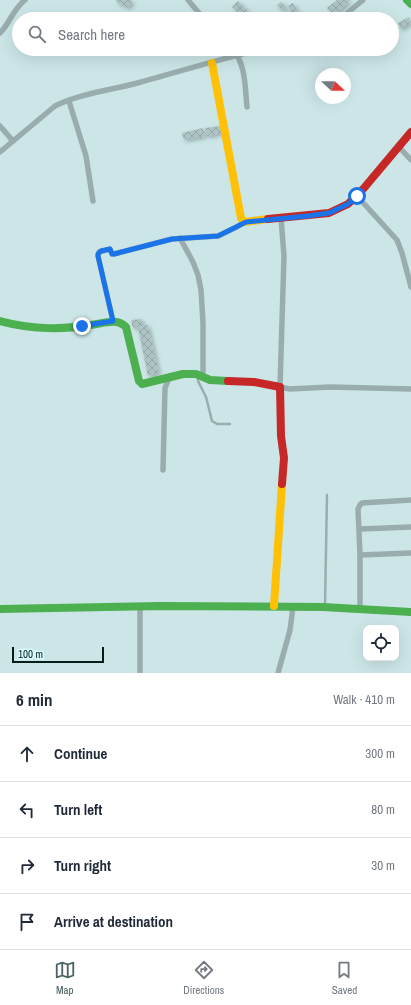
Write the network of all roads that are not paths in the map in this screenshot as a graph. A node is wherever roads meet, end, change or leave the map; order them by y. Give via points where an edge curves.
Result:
1 (25, 0) edge
2 (188, 0) edge
3 (363, 0) edge
4 (407, 0) edge
5 (411, 4) edge
6 (14, 12) edge
7 (198, 12) edge
8 (348, 12) edge
9 (12, 15) edge
10 (0, 33) edge
11 (232, 56) edge
12 (239, 56) edge
13 (212, 62) junction
14 (69, 101) junction
15 (247, 106) dead end
16 (0, 126) edge
17 (411, 132) edge
18 (13, 142) junction
19 (399, 147) junction
20 (0, 152) edge
21 (411, 160) edge
22 (357, 196) junction
23 (93, 201) dead end
24 (281, 218) junction
25 (244, 222) junction
26 (180, 238) junction
27 (411, 287) edge
28 (0, 321) edge
29 (113, 321) junction
30 (171, 376) junction
31 (201, 376) junction
32 (280, 387) junction
33 (411, 389) edge
34 (230, 424) dead end
35 (163, 470) dead end
36 (327, 495) dead end
37 (411, 500) edge
38 (411, 527) edge
39 (360, 529) junction
40 (411, 553) edge
41 (360, 555) junction
42 (140, 606) junction
43 (274, 606) junction
44 (293, 607) junction
45 (325, 607) junction
46 (360, 608) junction
47 (0, 609) edge
48 (411, 612) edge
49 (140, 673) edge
50 (278, 673) edge

1 - 6 street
2 - 7 street
3 - 8 street
4 - 5 street
9 - 10 street
11 - 13 street
12 - 15 street
13 - 14 street
13 - 25 street
14 - 18 street via 55,106
14 - 23 street via 86,156
16 - 18 street
17 - 19 street
18 - 20 street
19 - 21 street
19 - 22 street
22 - 24 street via 348,204 329,213
22 - 27 street via 396,240
24 - 25 street
24 - 32 street via 284,256
25 - 26 street via 218,236
26 - 29 street via 114,254 110,249 98,254
26 - 31 street via 193,262 201,290
28 - 29 street via 44,328 66,328
29 - 30 street via 126,327 139,381 142,384
30 - 31 street
30 - 35 street via 165,388
31 - 32 street via 210,380 254,382
31 - 34 lane via 198,381 206,397 212,421 217,424
32 - 33 street
32 - 43 street via 284,458
36 - 45 lane
37 - 39 street via 362,503 358,509
38 - 39 street
39 - 41 street
40 - 41 street
41 - 46 street
42 - 43 street
42 - 47 street
42 - 49 street
43 - 44 street
44 - 45 street
44 - 50 street via 290,630
45 - 46 street
46 - 48 street

